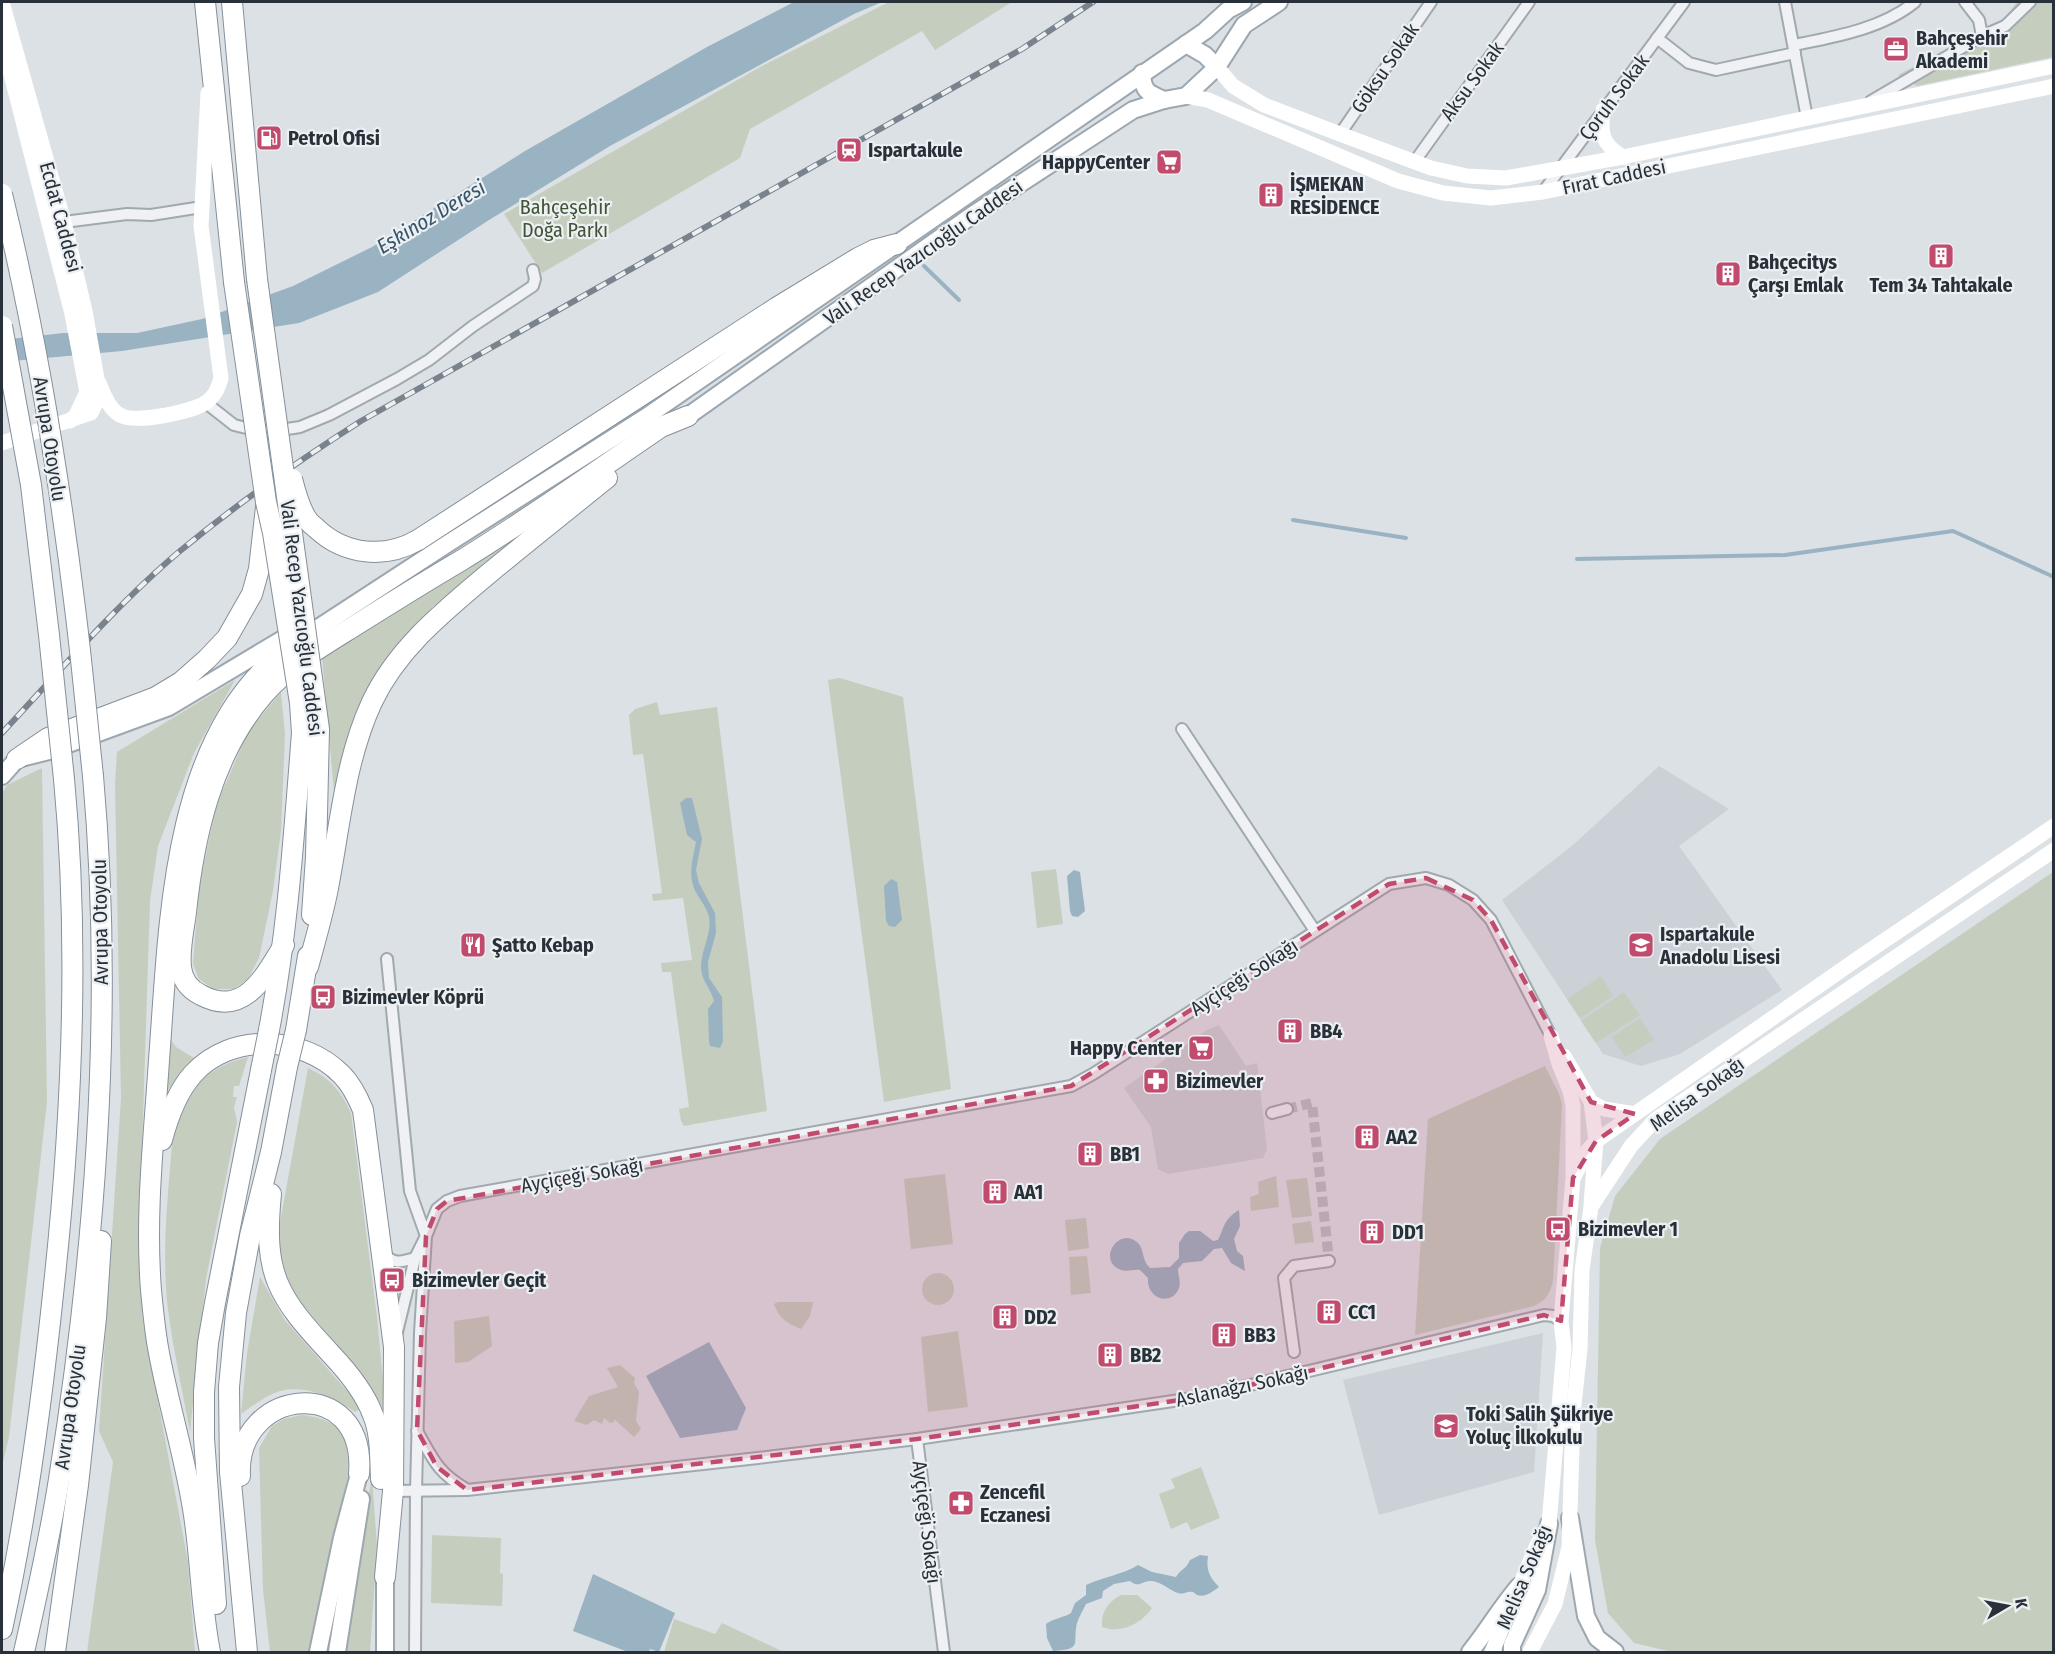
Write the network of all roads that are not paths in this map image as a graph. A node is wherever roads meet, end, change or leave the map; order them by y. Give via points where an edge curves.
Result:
1 (2, 2) edge
2 (205, 2) edge
3 (232, 2) edge
4 (1243, 2) edge
5 (1279, 2) edge
6 (1431, 2) edge
7 (1529, 2) edge
8 (1684, 2) edge
9 (1785, 2) edge
10 (1915, 2) edge
11 (1965, 2) edge
12 (2030, 2) edge
13 (2, 36) edge
14 (1982, 36) junction
15 (1657, 38) junction
16 (1186, 44) junction
17 (211, 45) junction
18 (1795, 49) junction
19 (2054, 66) edge
20 (1217, 67) junction
21 (1142, 73) junction
22 (2054, 86) edge
23 (1186, 96) junction
24 (1164, 100) junction
25 (1863, 106) junction
26 (1603, 110) junction
27 (1807, 118) junction
28 (1340, 134) junction
29 (1623, 157) junction
30 (1415, 161) junction
31 (1560, 168) junction
32 (1543, 192) junction
33 (2, 194) edge
34 (201, 207) junction
35 (64, 222) junction
36 (897, 244) junction
37 (533, 270) dead end
38 (79, 312) junction
39 (2, 326) edge
40 (92, 373) junction
41 (206, 403) junction
42 (688, 416) junction
43 (280, 436) junction
44 (2, 443) edge
45 (266, 502) junction
46 (312, 632) junction
47 (1182, 729) dead end
48 (310, 731) junction
49 (17, 759) junction
50 (2, 776) edge
51 (2054, 826) edge
52 (2054, 850) edge
53 (1315, 931) junction
54 (284, 945) junction
55 (387, 959) dead end
56 (308, 967) junction
57 (1551, 1036) junction
58 (1591, 1102) junction
59 (1287, 1109) tunnel mouth
60 (1272, 1113) dead end
61 (1635, 1114) junction
62 (1596, 1141) junction
63 (271, 1152) junction
64 (95, 1174) junction
65 (1573, 1178) junction
66 (150, 1186) junction
67 (1591, 1207) junction
68 (426, 1236) junction
69 (383, 1253) junction
70 (415, 1258) junction
71 (1329, 1261) dead end
72 (1561, 1322) junction
73 (394, 1347) junction
74 (1294, 1352) dead end
75 (417, 1431) junction
76 (917, 1439) junction
77 (30, 1472) junction
78 (359, 1474) junction
79 (467, 1490) junction
80 (393, 1491) junction
81 (416, 1491) junction
82 (1570, 1518) junction
83 (1549, 1524) junction
84 (2, 1560) edge
85 (238, 1565) junction
86 (385, 1577) junction
87 (1519, 1586) junction
88 (2, 1629) edge
89 (24, 1653) edge
90 (55, 1653) edge
91 (210, 1653) edge
92 (218, 1653) edge
93 (247, 1653) edge
94 (318, 1653) edge
95 (337, 1653) edge
96 (385, 1653) edge
97 (415, 1653) edge
98 (944, 1653) edge
99 (1470, 1653) edge
100 (1492, 1653) edge
101 (1512, 1653) edge
102 (1530, 1653) edge
103 (1615, 1653) edge

1 - 35 main road, Ecdat Caddesi
2 - 17 highway, Vali Recep Yazıcıoğlu Caddesi
3 - 43 highway, Vali Recep Yazıcıoğlu Caddesi, bridge via 257,279
4 - 16 main road
5 - 20 main road via 1244,25
6 - 28 street, Göksu Sokak
7 - 30 street, Aksu Sokak
8 - 15 street, Çoruh Sokak
9 - 18 street
10 - 18 street via 1874,25
11 - 14 street via 1979,20
12 - 14 street via 2005,26
13 - 38 main road, Ecdat Caddesi
14 - 25 street
15 - 18 street via 1689,63 1716,70
15 - 26 street, Çoruh Sokak
16 - 20 main road
16 - 21 main road, Vali Recep Yazıcıoğlu Caddesi
17 - 34 main road
17 - 45 highway, Vali Recep Yazıcıoğlu Caddesi, bridge via 234,282
18 - 27 street
19 - 25 main road, Fırat Caddesi
20 - 23 main road
20 - 28 main road, Fırat Caddesi via 1233,86 1264,105
21 - 24 main road via 1143,86
21 - 36 main road, Vali Recep Yazıcıoğlu Caddesi
22 - 32 main road, Fırat Caddesi
23 - 24 main road, Vali Recep Yazıcıoğlu Caddesi
23 - 32 main road, Fırat Caddesi via 1208,100 1398,181 1491,198
24 - 42 main road, Vali Recep Yazıcıoğlu Caddesi via 1133,110 971,216
25 - 27 main road, Fırat Caddesi
26 - 29 main road via 1600,129 1604,139
26 - 31 street, Çoruh Sokak
27 - 29 main road, Fırat Caddesi
28 - 30 main road, Fırat Caddesi
29 - 31 main road, Fırat Caddesi
30 - 31 main road, Fırat Caddesi via 1467,176 1506,178
31 - 32 street, Çoruh Sokak
33 - 64 highway, Avrupa Otoyolu, bridge via 57,479 76,610 93,776 102,958
34 - 35 street
34 - 41 main road via 221,378 218,391
35 - 38 main road, Ecdat Caddesi
36 - 43 highway, bridge via 858,258 776,308 403,549 364,552 324,536 307,519 293,486
36 - 46 main road, Vali Recep Yazıcıoğlu Caddesi via 646,417
37 - 41 street via 533,286 429,360 300,427 259,431 234,425
38 - 40 main road, Ecdat Caddesi
39 - 77 highway, Avrupa Otoyolu, bridge via 31,485 50,635 68,823 72,971 63,1207
40 - 41 main road via 114,410 123,417 186,411
40 - 44 main road, Ecdat Caddesi via 97,397 91,413
42 - 54 highway via 661,427 473,553 323,645 265,693 219,768 197,832 182,947 184,980 209,999 236,1000 261,983
42 - 56 highway via 426,627 387,677 360,733 328,891
43 - 48 highway, Vali Recep Yazıcıoğlu Caddesi, bridge
45 - 48 highway, Vali Recep Yazıcıoğlu Caddesi, bridge via 300,703
45 - 49 highway via 259,569 252,594 227,639 181,682 156,697 48,738
46 - 49 main road, Vali Recep Yazıcıoğlu Caddesi via 281,640 169,707
46 - 66 highway via 274,660 230,714 190,807 174,888
47 - 53 street
48 - 54 highway, Vali Recep Yazıcıoğlu Caddesi
48 - 56 highway, Vali Recep Yazıcıoğlu Caddesi via 316,857
49 - 50 main road
51 - 61 main road, Melisa Sokağı
52 - 67 main road, Melisa Sokağı via 1655,1120 1631,1146
53 - 57 street, Ayçiçeği Sokağı via 1389,884 1426,878 1449,885 1473,900 1491,920
53 - 68 street, Ayçiçeği Sokağı via 1071,1086 460,1196 437,1209
54 - 92 highway, Vali Recep Yazıcıoğlu Caddesi, bridge via 208,1343 204,1438
55 - 68 street via 410,1191
56 - 63 highway, Vali Recep Yazıcıoğlu Caddesi, bridge
57 - 58 main road, Ayçiçeği Sokağı
57 - 65 main road, Ayçiçeği Sokağı via 1573,1106
58 - 61 main road via 1604,1109
58 - 62 main road, Ayçiçeği Sokağı
59 - 60 street
61 - 62 main road, Melisa Sokağı
62 - 65 main road
62 - 67 main road, Ayçiçeği Sokağı
63 - 85 highway via 246,1258 230,1368 228,1433
63 - 86 highway via 268,1220 270,1252 279,1288 287,1304 340,1364 373,1414 380,1454
64 - 89 highway, Avrupa Otoyolu via 66,1437
64 - 90 highway via 101,1241 99,1277 78,1485
65 - 72 main road, Melisa Sokağı
66 - 69 highway via 168,1116 193,1074 219,1054 247,1044 258,1042 296,1049 329,1064 342,1075 363,1110
66 - 91 highway via 151,1288 158,1352 194,1515
67 - 82 main road, Melisa Sokağı via 1582,1270
68 - 70 street
68 - 75 street, Ayçiçeği Sokağı
69 - 70 street via 390,1261
69 - 73 highway
70 - 73 street
71 - 74 street via 1294,1266 1284,1278
72 - 76 street, Aslanağzı Sokağı via 1544,1315 1200,1397
72 - 83 main road, Melisa Sokağı via 1564,1348
73 - 80 highway
75 - 79 street via 437,1467
75 - 81 street, Ayçiçeği Sokağı
76 - 79 street, Ayçiçeği Sokağı
76 - 98 street, Ayçiçeği Sokağı
77 - 84 highway
77 - 88 highway, Avrupa Otoyolu
78 - 85 highway via 358,1444 351,1427 339,1414 308,1403 276,1409 246,1439 240,1462 244,1532
78 - 94 main road
78 - 95 main road via 361,1501
79 - 81 street, Ayçiçeği Sokağı
80 - 81 street, Ayçiçeği Sokağı
80 - 86 highway
81 - 97 street, Ayçiçeği Sokağı
82 - 102 main road, Melisa Sokağı via 1569,1547 1555,1604
82 - 103 main road via 1586,1617 1597,1638
83 - 87 main road, Melisa Sokağı
83 - 101 main road via 1537,1590
85 - 93 highway
86 - 96 main road
87 - 99 main road
87 - 100 main road, Melisa Sokağı

